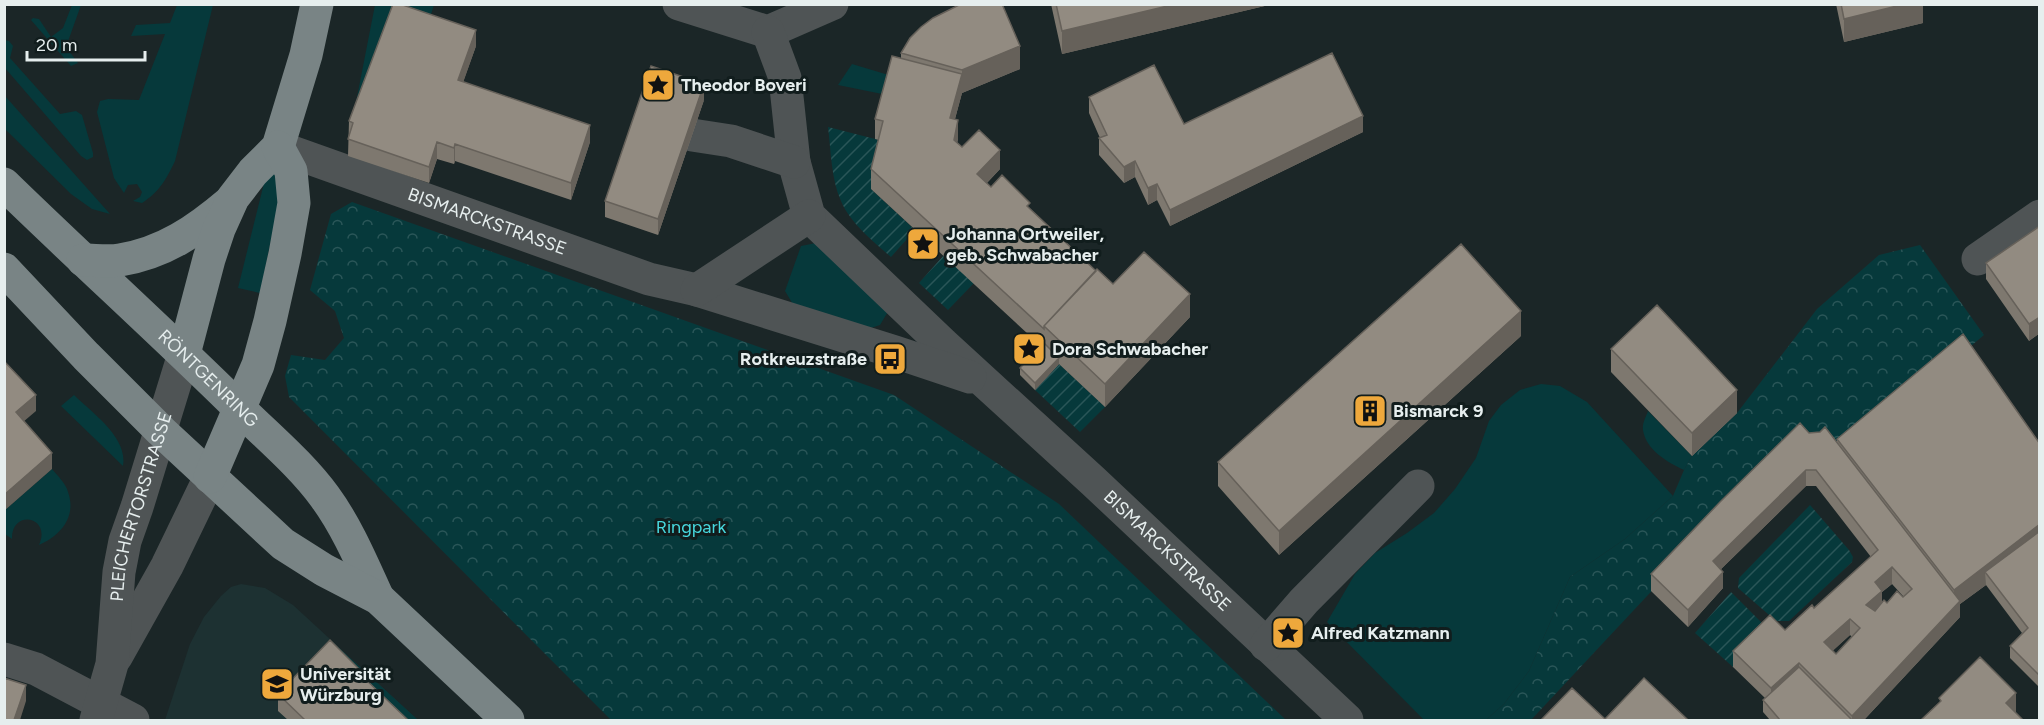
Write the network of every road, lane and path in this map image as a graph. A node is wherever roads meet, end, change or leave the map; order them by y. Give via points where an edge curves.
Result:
1 (317, 4) edge
2 (679, 4) edge
3 (832, 4) edge
4 (768, 32) junction
5 (692, 135) edge
6 (278, 147) junction
7 (794, 162) junction
8 (4, 184) edge
9 (233, 198) junction
10 (809, 216) junction
11 (2040, 216) edge
12 (1978, 259) dead end
13 (83, 260) junction
14 (4, 269) edge
15 (697, 290) junction
16 (906, 309) junction
17 (895, 352) junction
18 (184, 354) junction
19 (985, 382) junction
20 (240, 410) junction
21 (161, 431) junction
22 (210, 477) junction
23 (1418, 486) dead end
24 (378, 597) junction
25 (1266, 645) junction
26 (4, 659) edge
27 (112, 663) junction
28 (98, 712) edge
29 (134, 720) edge
30 (508, 720) edge
31 (1347, 720) edge

1 - 6 main road
2 - 4 street
3 - 4 street
4 - 7 street via 785,78
5 - 7 street via 730,141
6 - 9 main road
6 - 15 street, BISMARCKSTRASSE via 649,279
6 - 20 main road via 291,171 294,203 270,321
7 - 10 street
8 - 13 main road, RÖNTGENRING
9 - 13 main road via 205,223 154,252 119,260
9 - 18 main road via 209,259
10 - 15 street
10 - 16 street, BISMARCKSTRASSE
11 - 12 street
13 - 18 main road, RÖNTGENRING
14 - 21 main road, RÖNTGENRING
15 - 17 street, BISMARCKSTRASSE
16 - 17 street via 896,330
16 - 19 street, BISMARCKSTRASSE
17 - 19 street, BISMARCKSTRASSE
18 - 20 main road, RÖNTGENRING
18 - 21 street, PLEICHERTORSTRASSE
19 - 25 street, BISMARCKSTRASSE
20 - 22 main road
20 - 24 main road, RÖNTGENRING via 323,495 337,514
21 - 22 main road, RÖNTGENRING
21 - 27 street, PLEICHERTORSTRASSE via 125,541
22 - 24 main road, RÖNTGENRING via 283,544
22 - 27 street, PLEICHERTORSTRASSE via 167,566
23 - 25 street
24 - 30 main road, RÖNTGENRING
25 - 31 street, BISMARCKSTRASSE
26 - 28 street via 36,669
27 - 28 street, PLEICHERTORSTRASSE
28 - 29 street

